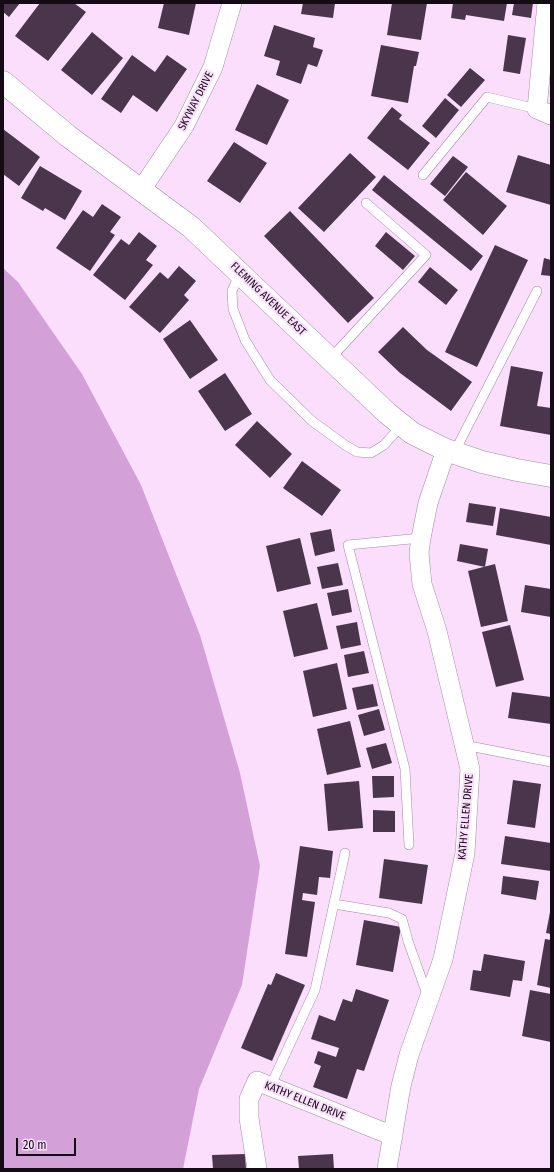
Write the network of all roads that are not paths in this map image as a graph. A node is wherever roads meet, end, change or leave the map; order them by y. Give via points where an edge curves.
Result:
1 (232, 3) edge
2 (547, 3) edge
3 (3, 82) edge
4 (544, 112) edge
5 (423, 175) dead end
6 (141, 190) junction
7 (366, 203) dead end
8 (240, 273) junction
9 (537, 291) dead end
10 (330, 359) junction
11 (402, 425) junction
12 (450, 452) junction
13 (551, 476) edge
14 (420, 538) junction
15 (464, 746) junction
16 (551, 762) edge
17 (409, 845) dead end
18 (345, 853) dead end
19 (334, 904) junction
20 (429, 1000) junction
21 (270, 1087) junction
22 (393, 1136) junction
23 (257, 1169) edge
24 (387, 1169) edge

1 - 6 street, SKYWAY DRIVE via 213,68 184,126
2 - 4 street
3 - 6 street, FLEMING AVENUE EAST via 68,136
4 - 5 lane via 487,97
6 - 8 street, FLEMING AVENUE EAST via 191,227
7 - 10 lane via 426,255
8 - 10 street, FLEMING AVENUE EAST
8 - 11 lane via 232,291 233,309 245,340 270,380 312,421 344,445 357,452 371,453 384,445
9 - 12 lane
10 - 11 street, FLEMING AVENUE EAST
11 - 12 street, FLEMING AVENUE EAST via 412,433
12 - 13 street, FLEMING AVENUE EAST via 489,464
12 - 14 street, KATHY ELLEN DRIVE via 428,504
14 - 15 street, KATHY ELLEN DRIVE via 422,584 437,631
14 - 17 lane via 348,545 405,769
15 - 16 lane
15 - 20 street, KATHY ELLEN DRIVE via 470,769 464,852 444,959
18 - 19 lane
19 - 20 lane via 389,912 402,919
19 - 21 lane via 315,990
20 - 22 street, KATHY ELLEN DRIVE via 409,1055
21 - 22 street, KATHY ELLEN DRIVE
21 - 23 street, KATHY ELLEN DRIVE via 257,1082 249,1099 249,1118
22 - 24 street, KATHY ELLEN DRIVE

